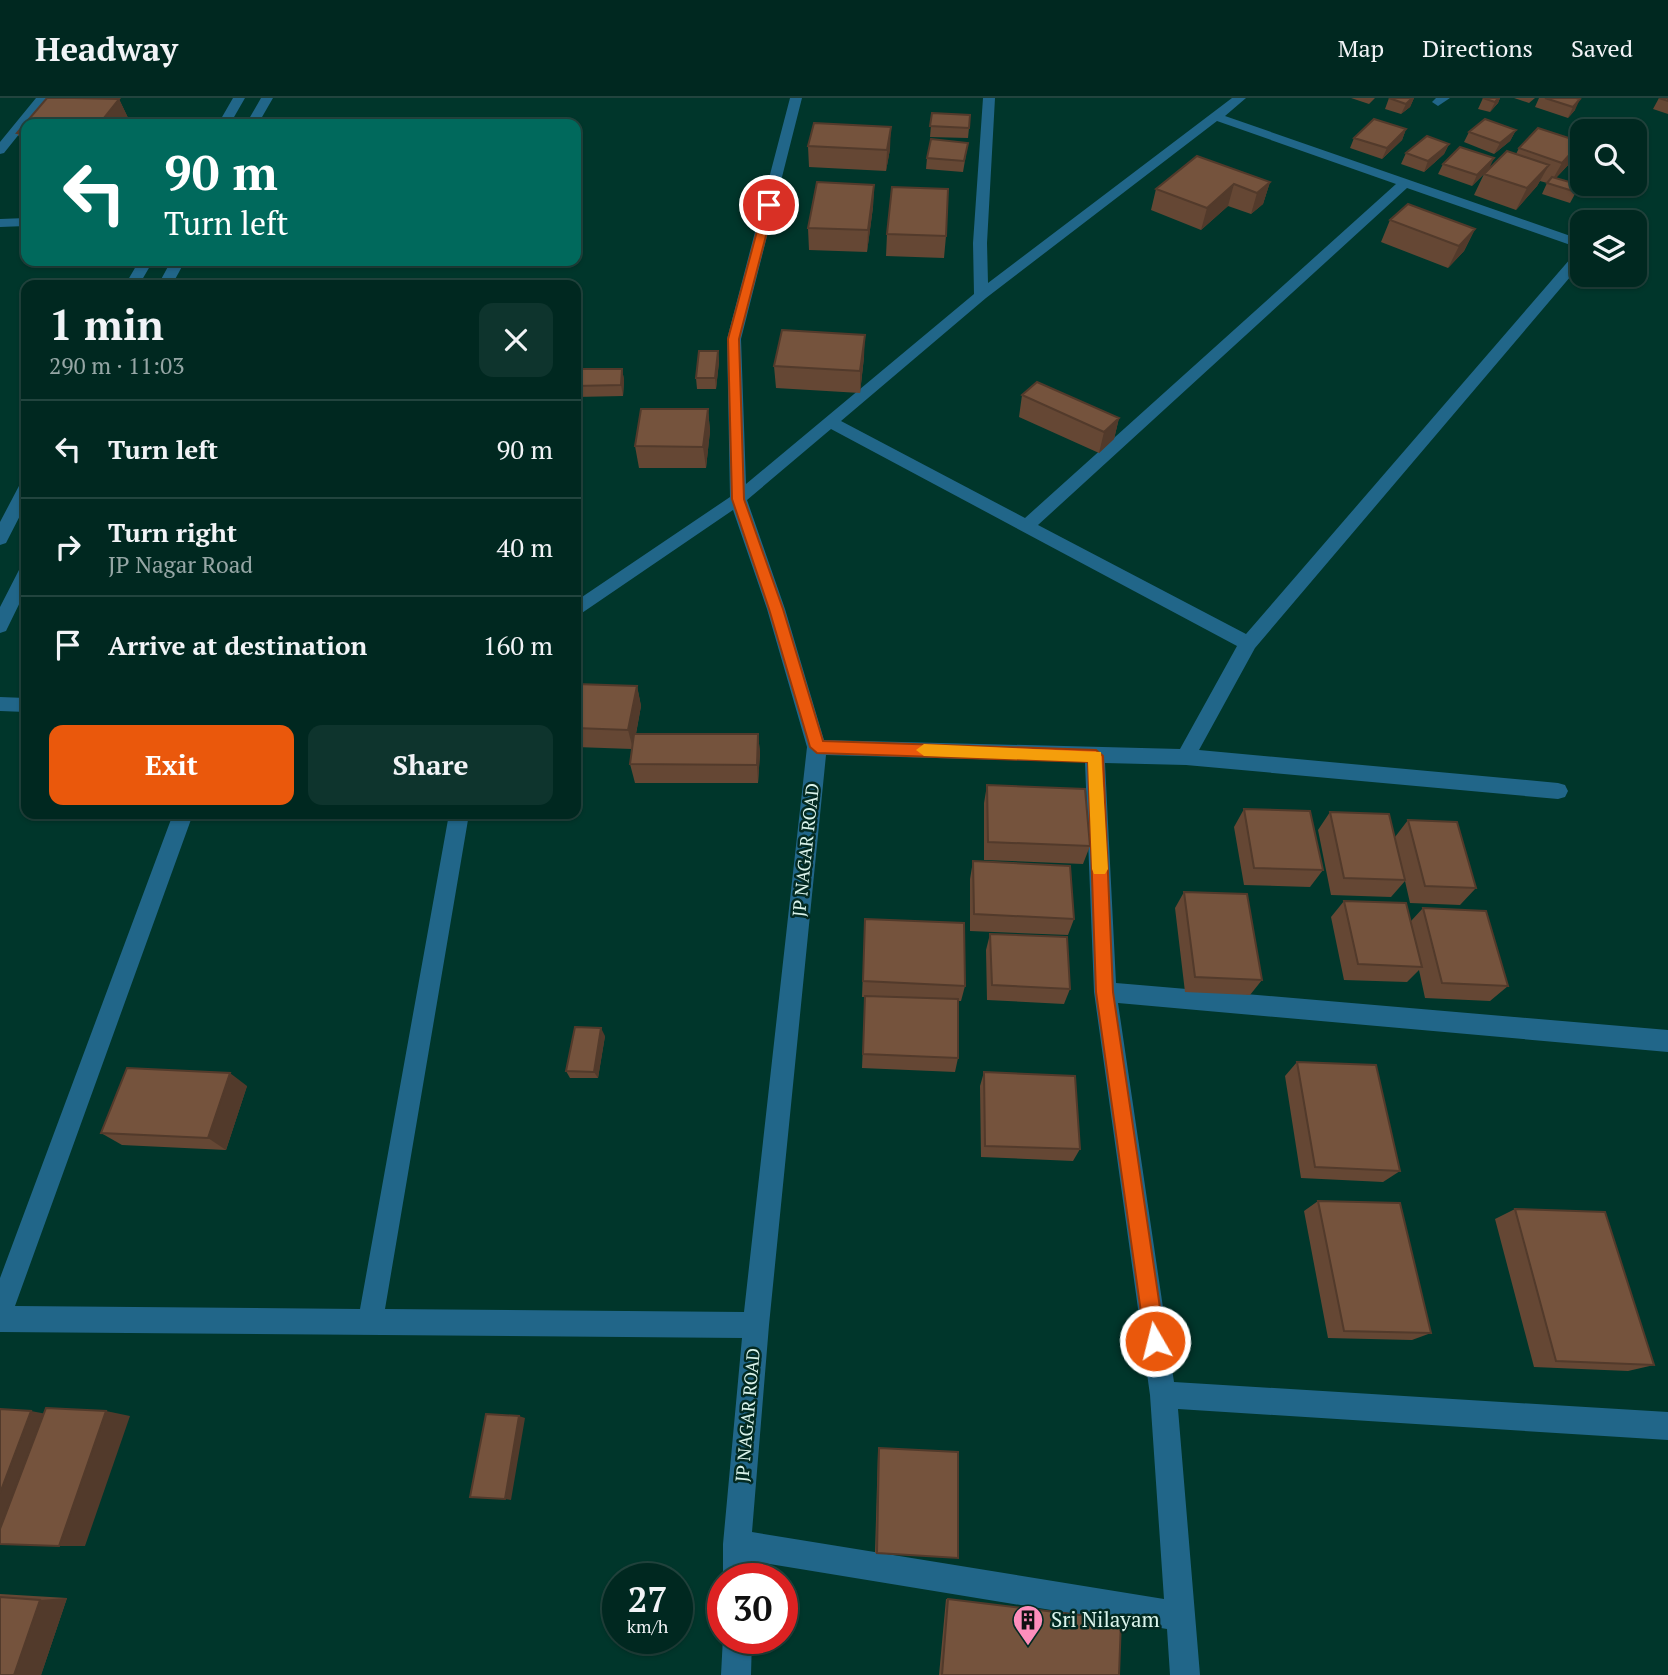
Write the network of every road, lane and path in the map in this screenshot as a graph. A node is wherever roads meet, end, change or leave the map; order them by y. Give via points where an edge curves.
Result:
1 (42, 98) edge
2 (239, 98) edge
3 (267, 98) edge
4 (796, 98) edge
5 (989, 98) edge
6 (1240, 98) edge
7 (1217, 117) junction
8 (25, 119) edge
9 (227, 119) edge
10 (255, 119) edge
11 (21, 124) edge
12 (0, 149) edge
13 (1406, 182) junction
14 (21, 222) edge
15 (0, 223) edge
16 (1570, 241) edge
17 (1570, 268) edge
18 (981, 295) junction
19 (832, 423) junction
20 (21, 498) edge
21 (738, 499) junction
22 (1026, 526) junction
23 (0, 539) edge
24 (21, 582) edge
25 (581, 607) edge
26 (0, 626) edge
27 (1248, 643) junction
28 (0, 704) edge
29 (21, 705) edge
30 (817, 747) junction
31 (1096, 756) junction
32 (1186, 757) junction
33 (1558, 791) dead end
34 (181, 819) edge
35 (458, 819) edge
36 (1105, 992) junction
37 (1668, 1041) edge
38 (0, 1313) edge
39 (0, 1319) edge
40 (370, 1323) junction
41 (756, 1325) junction
42 (1163, 1395) junction
43 (1668, 1426) edge
44 (737, 1545) junction
45 (737, 1563) edge
46 (1179, 1616) junction
47 (737, 1654) edge
48 (736, 1675) edge
49 (1185, 1675) edge

1 - 8 street
2 - 9 street
3 - 10 street
4 - 21 street, JP NAGAR ROAD via 734,339
5 - 18 street
6 - 7 street
7 - 13 street
7 - 18 street
11 - 12 street
13 - 16 street
13 - 22 street
14 - 15 street
17 - 27 street
18 - 19 street
19 - 21 street
19 - 22 street
20 - 23 street
21 - 25 street
21 - 30 street, JP NAGAR ROAD
22 - 27 street
24 - 26 street
27 - 32 street
28 - 29 street
30 - 31 street
30 - 41 street, JP NAGAR ROAD
31 - 32 street
31 - 36 street
32 - 33 street
34 - 38 street
35 - 40 street
36 - 37 street
36 - 42 street
39 - 40 street
40 - 41 street
41 - 44 street, JP NAGAR ROAD
42 - 43 street
42 - 46 street
44 - 45 street, JP NAGAR ROAD
44 - 46 street
46 - 49 street
47 - 48 street

